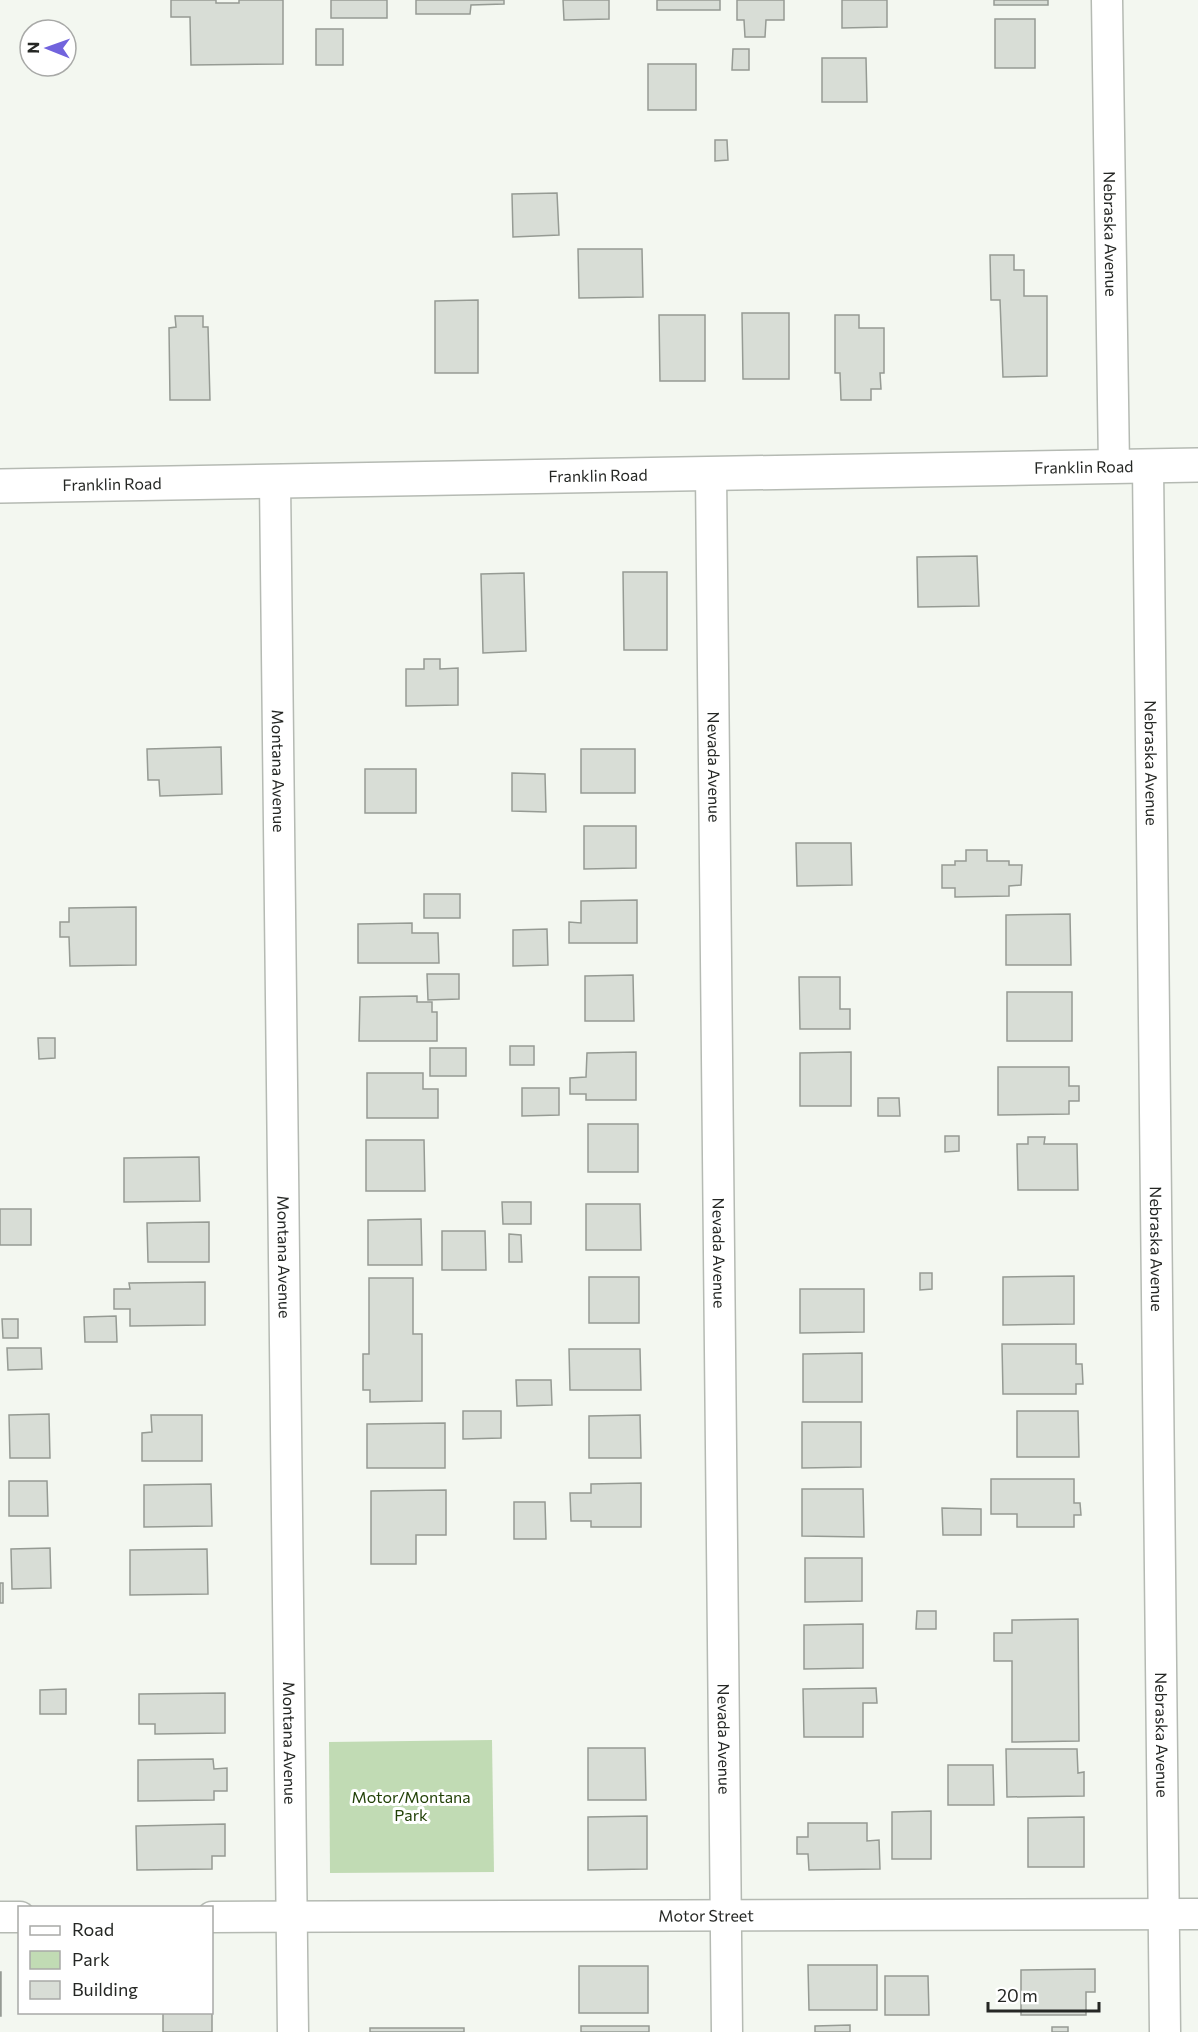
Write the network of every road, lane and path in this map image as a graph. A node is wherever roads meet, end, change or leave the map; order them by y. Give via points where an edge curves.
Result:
1 (1107, 0) edge
2 (1198, 465) edge
3 (1148, 466) junction
4 (1114, 467) junction
5 (711, 473) junction
6 (275, 481) junction
7 (0, 486) edge
8 (1164, 1914) junction
9 (1198, 1914) edge
10 (291, 1916) junction
11 (726, 1916) junction
12 (0, 1917) edge
13 (18, 1917) edge
14 (213, 1917) edge
15 (293, 2032) edge
16 (727, 2032) edge
17 (1165, 2032) edge

1 - 4 street, Nebraska Avenue
2 - 3 street, Franklin Road
3 - 4 street, Franklin Road
3 - 8 street, Nebraska Avenue
4 - 5 street, Franklin Road
5 - 6 street, Franklin Road
5 - 11 street, Nevada Avenue
6 - 7 street, Franklin Road
6 - 10 street, Montana Avenue
8 - 9 street, Motor Street
8 - 11 street, Motor Street
8 - 17 street, Nebraska Avenue
10 - 11 street, Motor Street
10 - 14 street, Motor Street
10 - 15 street, Montana Avenue
11 - 16 street, Nevada Avenue
12 - 13 street

